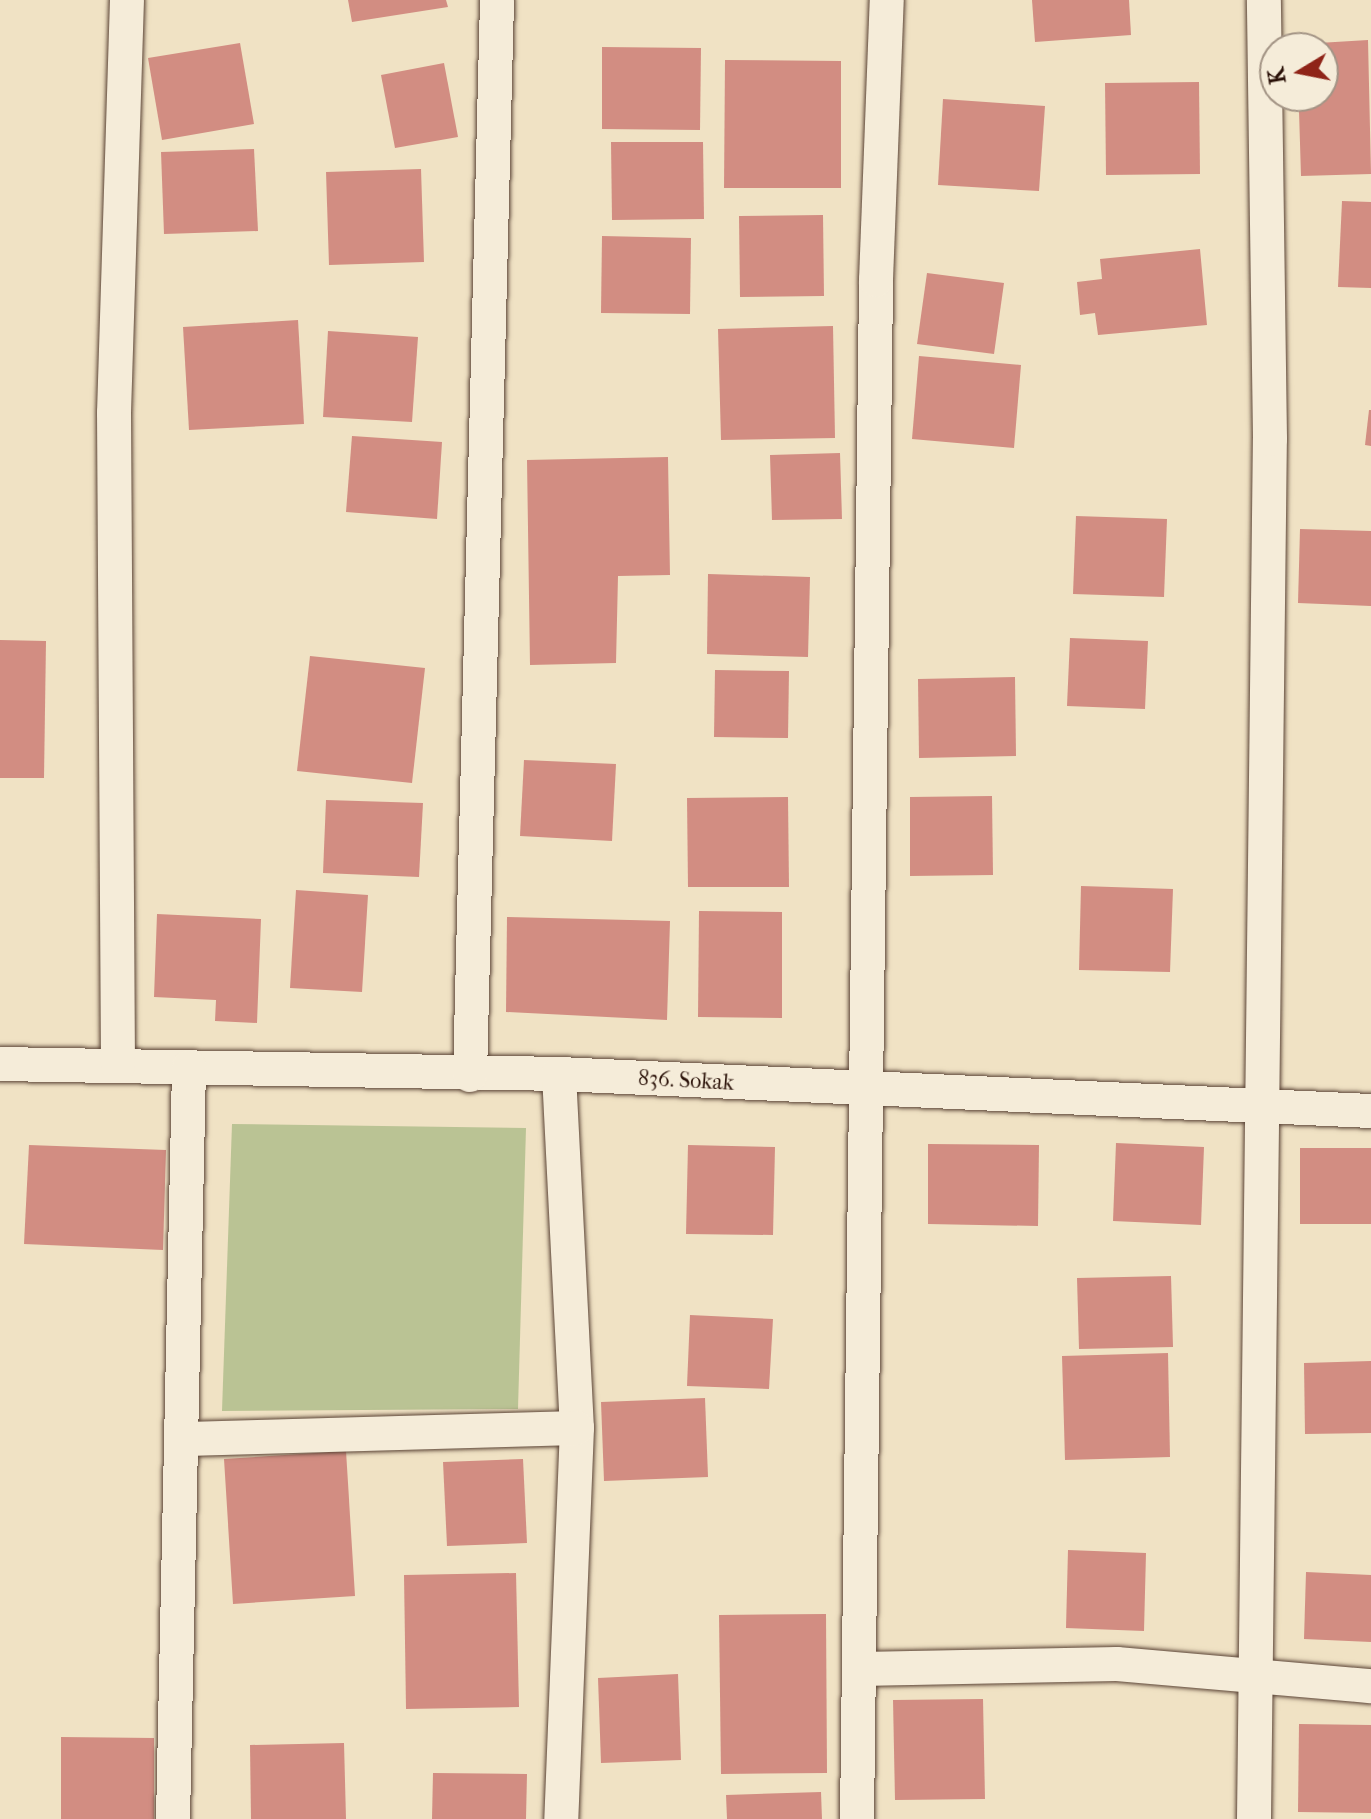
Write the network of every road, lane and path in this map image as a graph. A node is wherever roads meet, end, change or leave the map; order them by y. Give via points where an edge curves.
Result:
1 (127, 0) edge
2 (497, 0) edge
3 (887, 0) edge
4 (1264, 0) edge
5 (0, 1064) edge
6 (118, 1066) junction
7 (189, 1067) junction
8 (559, 1074) junction
9 (470, 1075) junction
10 (864, 1092) junction
11 (1264, 1110) junction
12 (1371, 1111) edge
13 (577, 1428) junction
14 (186, 1439) junction
15 (860, 1669) junction
16 (1254, 1677) junction
17 (1371, 1686) edge
18 (173, 1819) edge
19 (561, 1819) edge
20 (857, 1819) edge
21 (1254, 1819) edge

1 - 6 street via 114,413
2 - 9 street
3 - 10 street
4 - 11 street via 1270,439
5 - 6 street, 836. Sokak
6 - 7 street, 836. Sokak
7 - 9 street, 836. Sokak
7 - 14 street
8 - 9 street, 836. Sokak
8 - 10 street, 836. Sokak
8 - 13 street
10 - 11 street, 836. Sokak
10 - 15 street
11 - 12 street, 836. Sokak
11 - 16 street
13 - 14 street
13 - 19 street
14 - 18 street
15 - 16 street via 1117,1664
15 - 20 street
16 - 17 street
16 - 21 street

